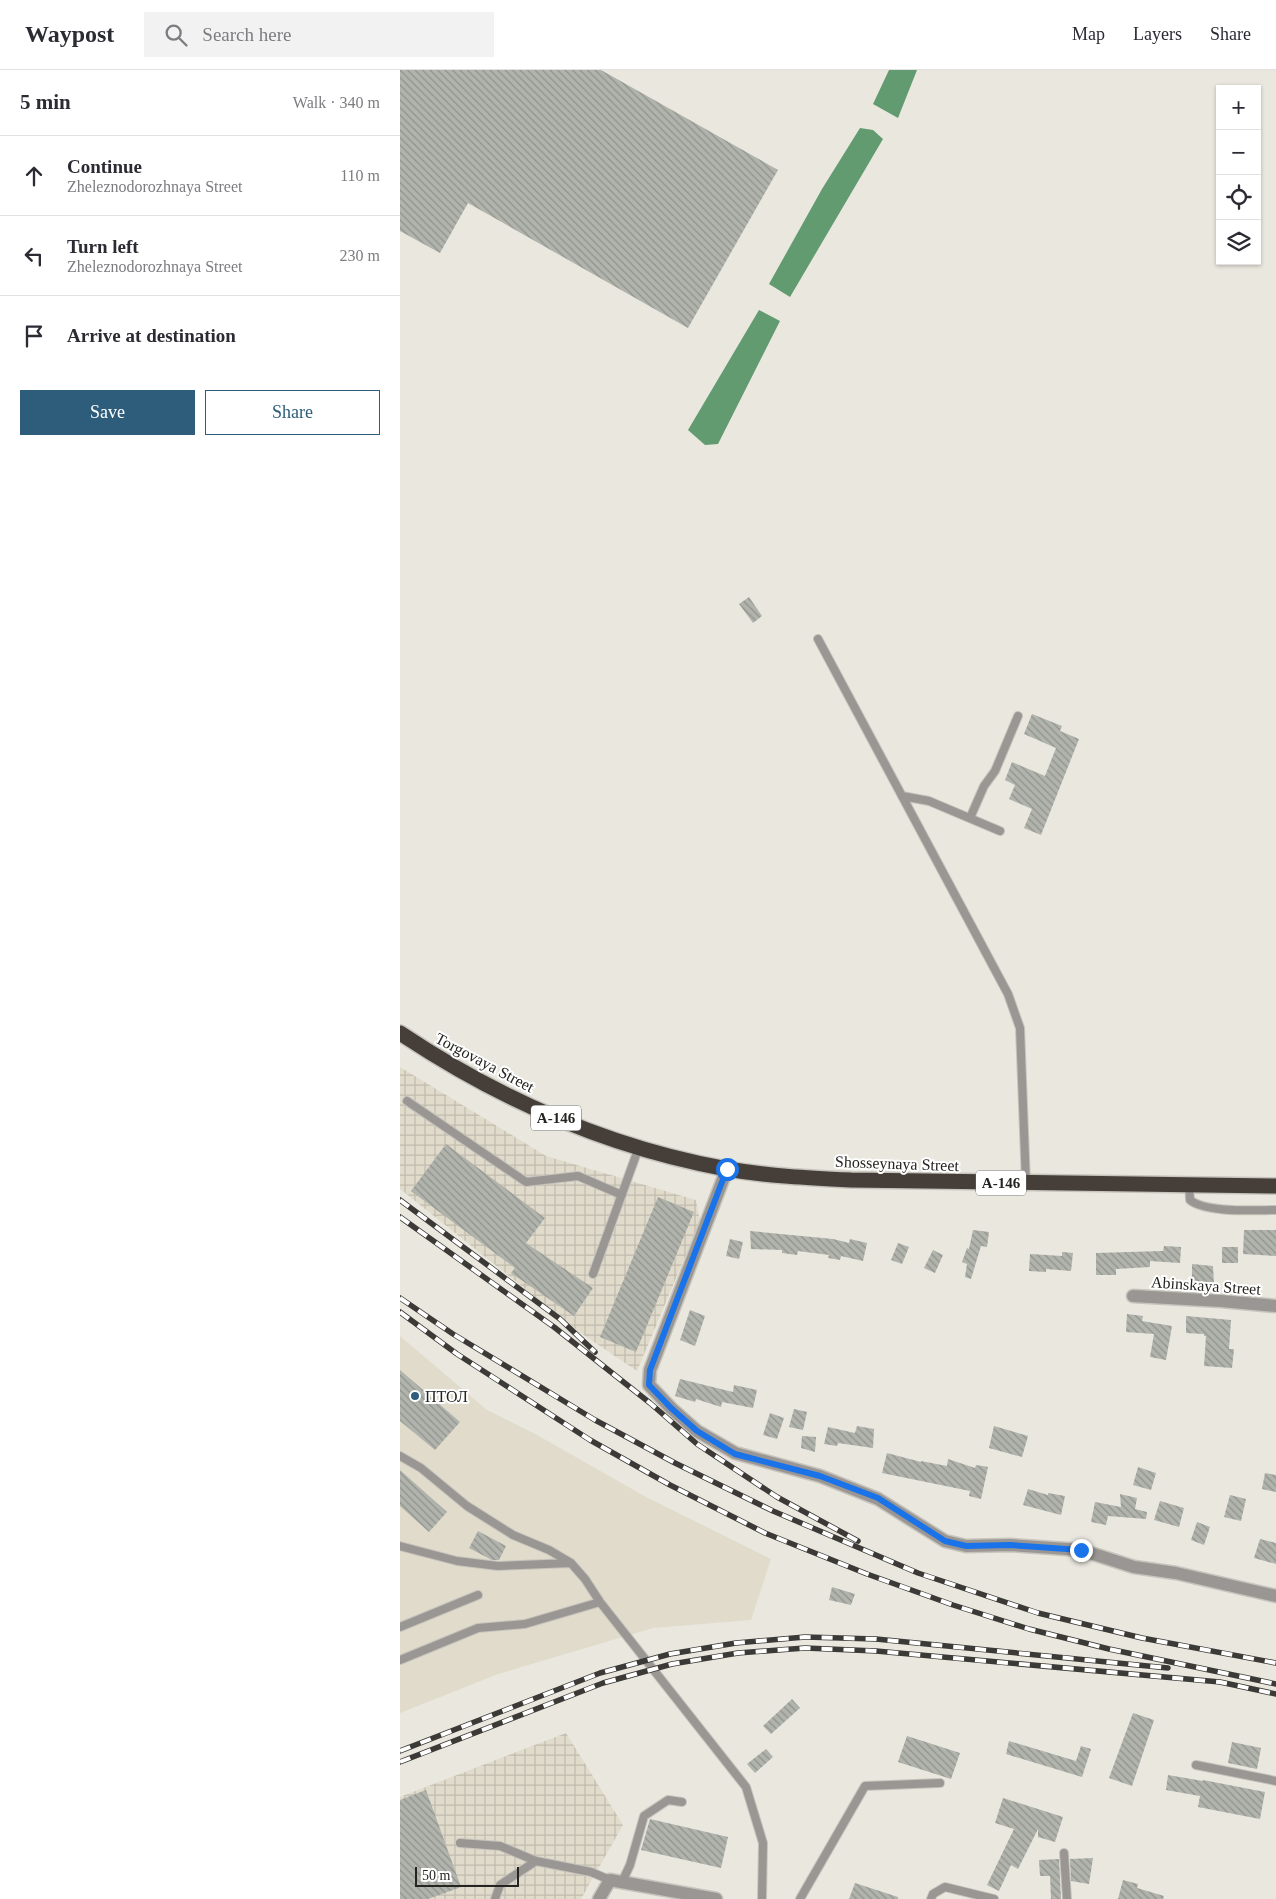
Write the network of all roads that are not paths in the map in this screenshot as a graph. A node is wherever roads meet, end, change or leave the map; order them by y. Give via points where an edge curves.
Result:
1 (818, 639) dead end
2 (1018, 716) dead end
3 (902, 796) junction
4 (970, 818) junction
5 (1000, 831) dead end
6 (400, 1034) edge
7 (407, 1101) dead end
8 (639, 1147) junction
9 (727, 1169) junction
10 (1026, 1183) junction
11 (1189, 1185) junction
12 (1276, 1186) edge
13 (622, 1195) junction
14 (1276, 1210) edge
15 (593, 1274) dead end
16 (1133, 1296) dead end
17 (1276, 1306) edge
18 (400, 1456) edge
19 (400, 1546) edge
20 (571, 1563) junction
21 (478, 1595) dead end
22 (1276, 1596) edge
23 (600, 1602) junction
24 (400, 1627) edge
25 (400, 1660) edge
26 (1196, 1764) dead end
27 (1276, 1781) edge
28 (940, 1783) dead end
29 (682, 1802) dead end
30 (460, 1843) dead end
31 (1064, 1853) dead end
32 (536, 1861) junction
33 (616, 1881) junction
34 (495, 1899) edge
35 (599, 1899) edge
36 (716, 1899) edge
37 (762, 1899) edge
38 (800, 1899) edge
39 (931, 1899) edge
40 (994, 1899) edge
41 (1067, 1899) edge

1 - 3 lane
2 - 4 lane via 995,771 984,786
3 - 4 lane via 930,801
3 - 10 lane via 1008,994 1020,1028
4 - 5 lane
6 - 8 highway, Torgovaya Street / А-146 via 484,1083 546,1114
7 - 13 lane via 526,1182 578,1176
8 - 9 highway, Torgovaya Street / А-146
8 - 13 lane
9 - 10 highway, Shosseynaya Street / А-146 via 851,1180
9 - 22 street via 650,1370 649,1385 697,1431 735,1454 820,1476 878,1498 945,1541 966,1546 1010,1545 1081,1550 1134,1567 1176,1573
10 - 11 highway, Shosseynaya Street / А-146
11 - 12 highway, Shosseynaya Street / А-146
11 - 14 lane via 1190,1200 1196,1205
13 - 15 lane
16 - 17 street, Abinskaya Street
18 - 20 lane via 513,1535
19 - 20 lane via 457,1561 498,1566
20 - 23 lane
21 - 24 lane
23 - 25 lane via 524,1624 478,1628
23 - 37 lane via 746,1787 763,1843
26 - 27 lane
28 - 38 lane via 865,1786
29 - 33 lane via 668,1800 644,1816 630,1865
30 - 32 lane via 500,1846
31 - 41 lane
32 - 33 lane via 591,1872
32 - 34 lane via 500,1886
33 - 35 street
33 - 36 street
39 - 40 lane via 933,1894 946,1888

